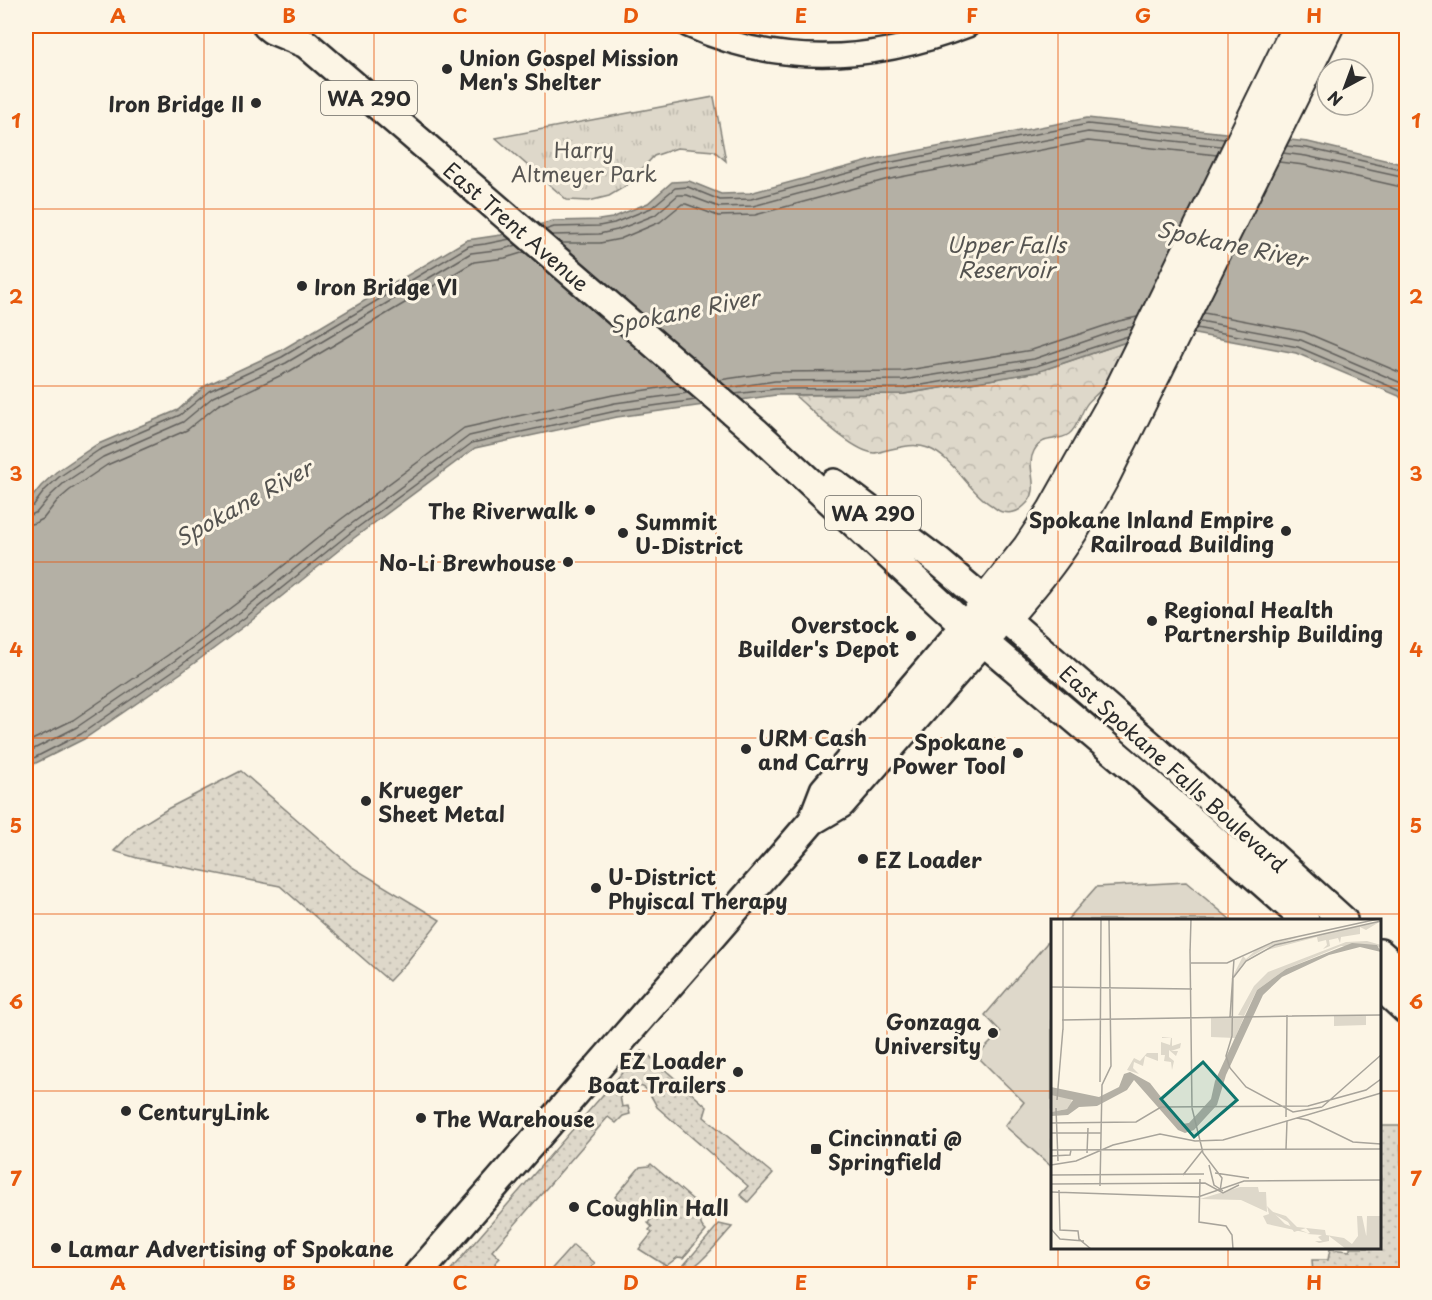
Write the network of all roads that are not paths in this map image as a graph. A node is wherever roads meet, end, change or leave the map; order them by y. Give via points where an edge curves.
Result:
1 (267, 26) edge
2 (687, 26) edge
3 (968, 26) edge
4 (1299, 26) edge
5 (1327, 26) edge
6 (300, 35) edge
7 (1127, 403) junction
8 (751, 428) junction
9 (995, 610) junction
10 (974, 634) junction
11 (1303, 919) edge
12 (1341, 919) edge
13 (1382, 955) edge
14 (1407, 976) edge
15 (1381, 988) edge
16 (1407, 1010) edge
17 (418, 1275) edge

1 - 6 main road, East Trent Avenue / WA 290
2 - 3 street via 743,46 817,56 892,48
4 - 7 highway
5 - 7 highway
6 - 8 main road, East Trent Avenue / WA 290
7 - 9 highway via 1087,506 1043,572
8 - 9 main road, East Trent Avenue / WA 290 via 832,482
8 - 10 main road, East Trent Avenue / WA 290
9 - 10 main road
9 - 12 main road, East Spokane Falls Boulevard
10 - 11 main road, East Spokane Falls Boulevard
10 - 17 main road via 824,790 812,821
13 - 14 main road
15 - 16 main road

